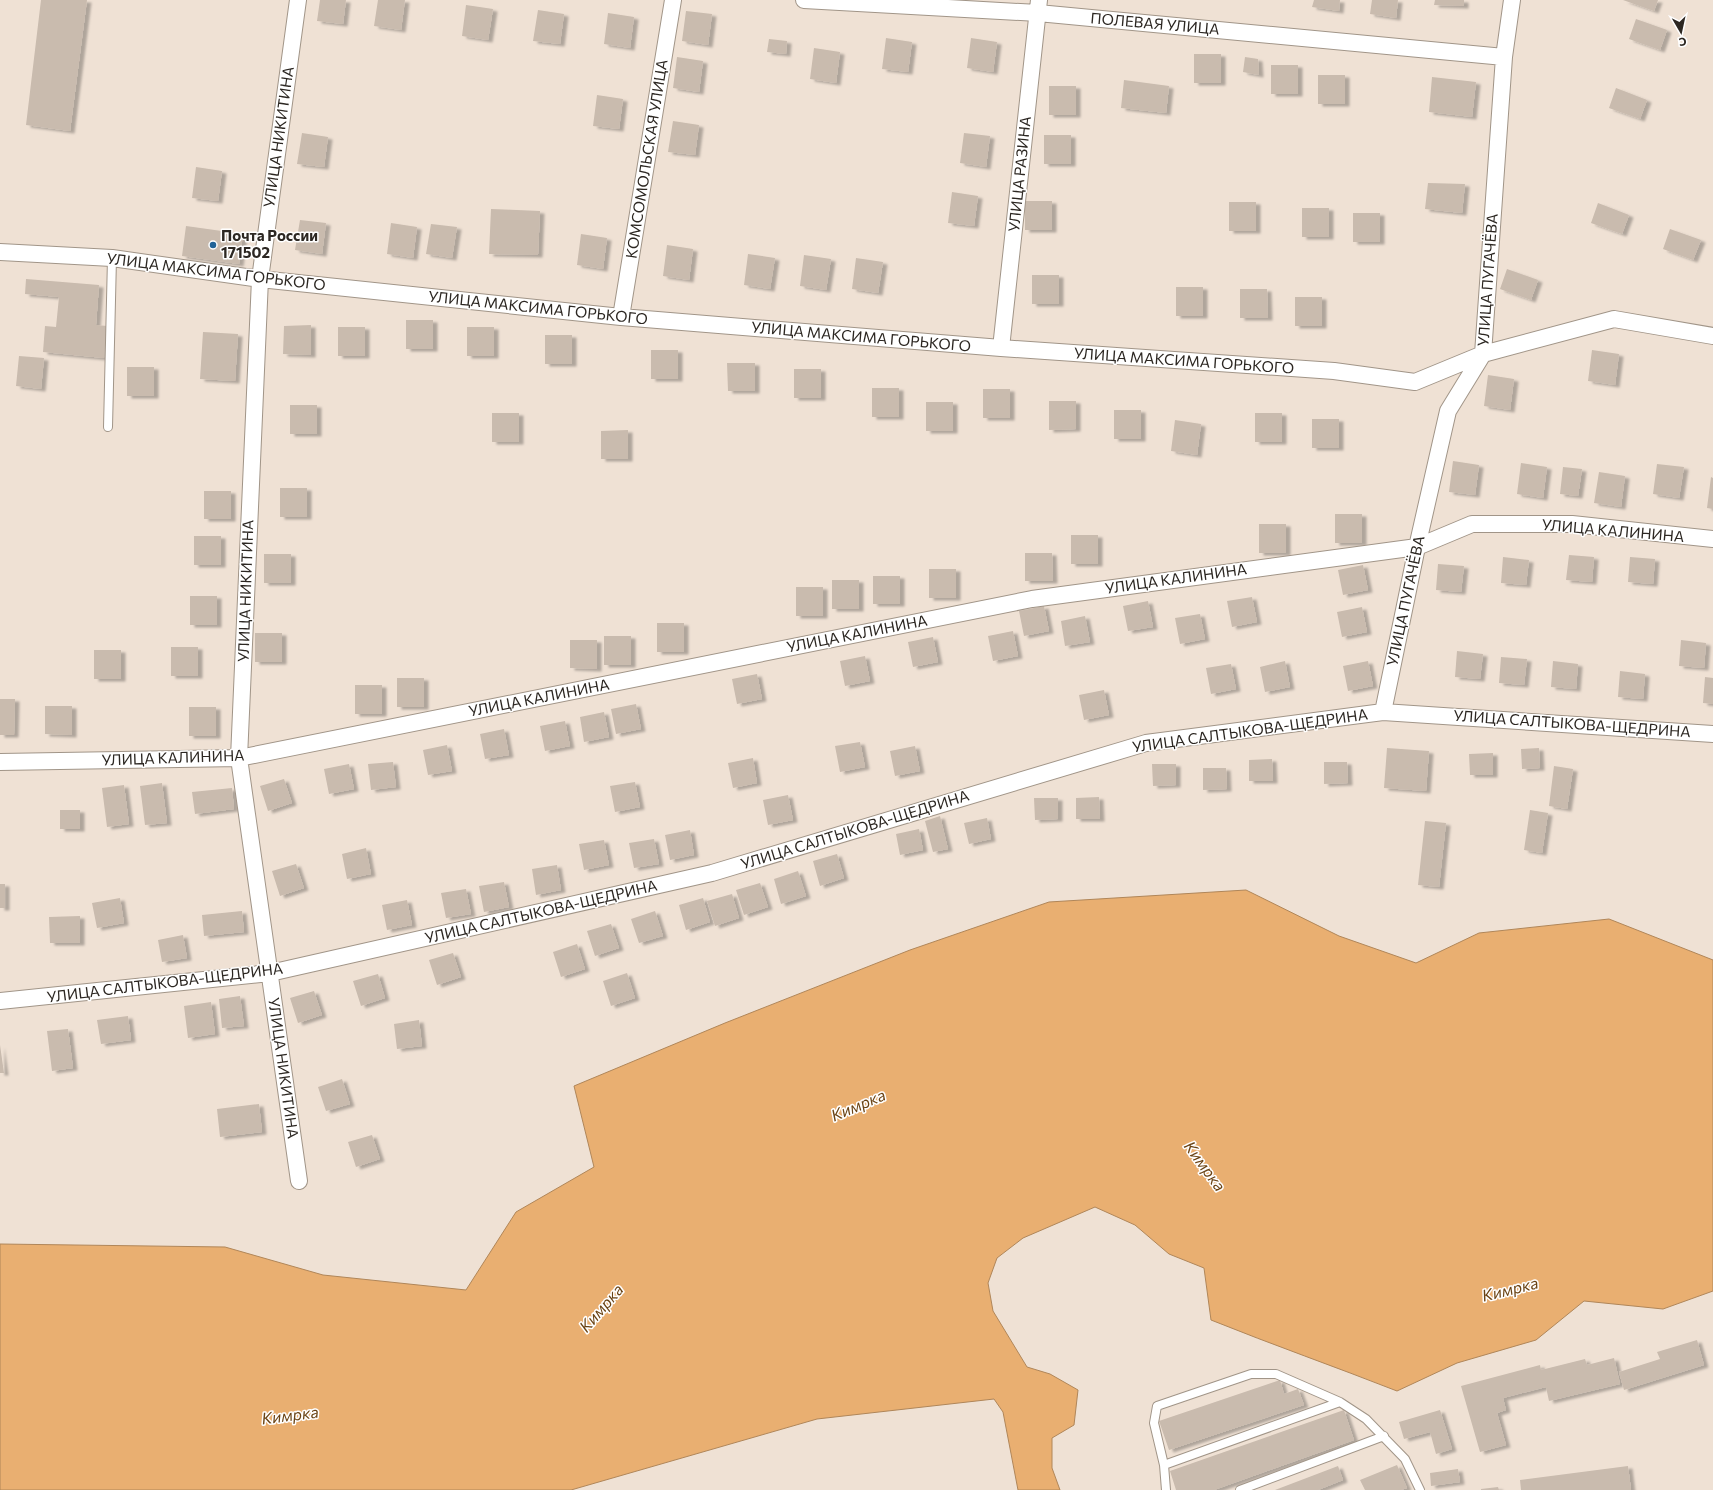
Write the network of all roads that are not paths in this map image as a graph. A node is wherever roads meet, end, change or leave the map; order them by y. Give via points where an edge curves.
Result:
1 (298, 0) edge
2 (673, 0) edge
3 (804, 0) edge
4 (1512, 0) edge
5 (1038, 7) edge
6 (1504, 57) junction
7 (0, 252) edge
8 (112, 258) junction
9 (260, 279) junction
10 (621, 317) junction
11 (1713, 336) edge
12 (1001, 348) junction
13 (1483, 354) junction
14 (108, 427) dead end
15 (1713, 540) edge
16 (1417, 547) junction
17 (1383, 712) junction
18 (1713, 734) edge
19 (239, 758) junction
20 (0, 762) edge
21 (270, 973) junction
22 (0, 1001) edge
23 (299, 1181) dead end
24 (1340, 1402) junction
25 (1384, 1436) junction
26 (1164, 1465) junction
27 (1166, 1490) edge
28 (1240, 1490) edge
29 (1420, 1490) edge

1 - 9 street, УЛИЦА НИКИТИНА
2 - 10 street, КОМСОМОЛЬСКАЯ УЛИЦА
3 - 5 street, ПОЛЕВАЯ УЛИЦА
4 - 6 street, УЛИЦА ПУГАЧЁВА
5 - 6 street, ПОЛЕВАЯ УЛИЦА
5 - 12 street, УЛИЦА РАЗИНА
6 - 13 street, УЛИЦА ПУГАЧЁВА
7 - 8 street, УЛИЦА МАКСИМА ГОРЬКОГО
8 - 9 street, УЛИЦА МАКСИМА ГОРЬКОГО
8 - 14 lane
9 - 10 street, УЛИЦА МАКСИМА ГОРЬКОГО
9 - 19 street, УЛИЦА НИКИТИНА
10 - 12 street, УЛИЦА МАКСИМА ГОРЬКОГО
11 - 13 street, УЛИЦА МАКСИМА ГОРЬКОГО via 1614,319
12 - 13 street, УЛИЦА МАКСИМА ГОРЬКОГО via 1334,371 1415,382
13 - 16 street, УЛИЦА ПУГАЧЁВА via 1448,411
15 - 16 street, УЛИЦА КАЛИНИНА via 1572,524 1472,524
16 - 17 street, УЛИЦА ПУГАЧЁВА
16 - 19 street, УЛИЦА КАЛИНИНА via 1032,599
17 - 18 street, УЛИЦА САЛТЫКОВА-ЩЕДРИНА
17 - 21 street, УЛИЦА САЛТЫКОВА-ЩЕДРИНА via 1146,744 712,873
19 - 20 street, УЛИЦА КАЛИНИНА
19 - 21 street, УЛИЦА НИКИТИНА
21 - 22 street, УЛИЦА САЛТЫКОВА-ЩЕДРИНА
21 - 23 street, УЛИЦА НИКИТИНА
24 - 25 lane via 1366,1419
24 - 26 lane
24 - 26 lane via 1276,1374 1251,1374 1157,1406 1154,1423
25 - 28 lane
25 - 29 lane via 1405,1459
26 - 27 lane

